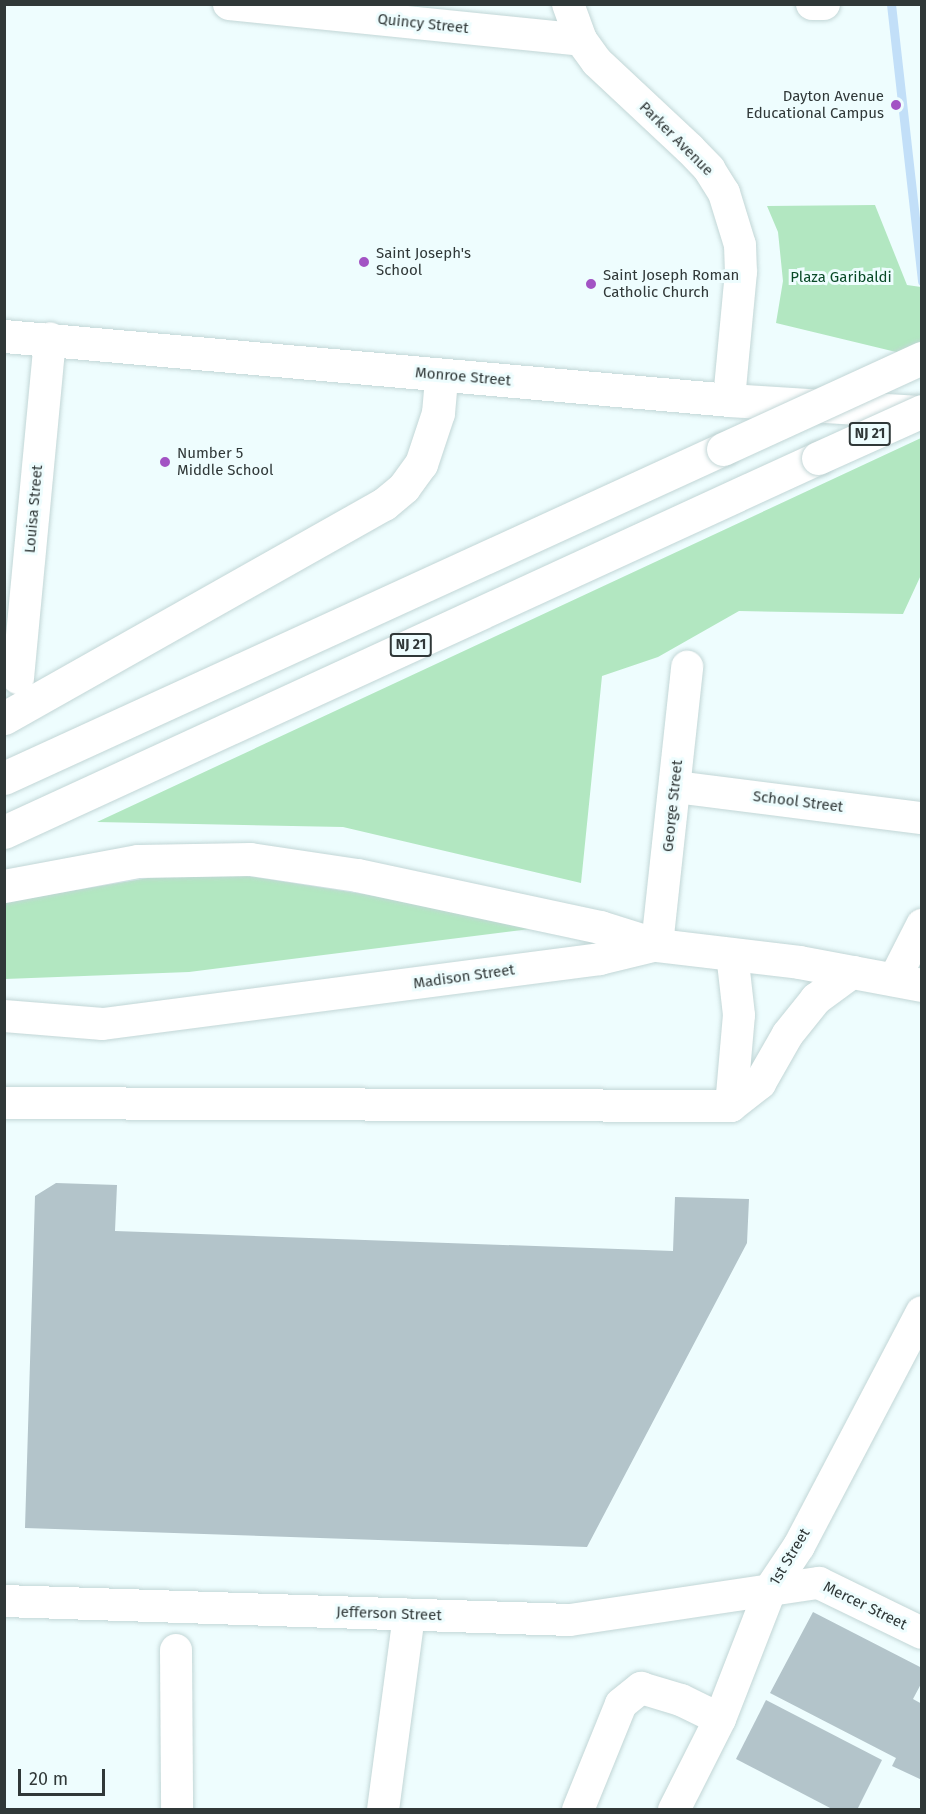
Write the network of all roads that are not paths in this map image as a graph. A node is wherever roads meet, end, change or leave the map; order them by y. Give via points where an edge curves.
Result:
1 (229, 4) edge
2 (568, 4) edge
3 (812, 4) edge
4 (824, 4) edge
5 (581, 40) junction
6 (4, 336) edge
7 (50, 339) junction
8 (921, 358) edge
9 (441, 375) junction
10 (729, 400) junction
11 (921, 411) edge
12 (687, 668) dead end
13 (18, 678) dead end
14 (4, 718) edge
15 (4, 778) edge
16 (675, 787) junction
17 (921, 818) edge
18 (4, 832) edge
19 (4, 886) edge
20 (921, 925) edge
21 (657, 945) junction
22 (732, 954) junction
23 (853, 972) junction
24 (908, 983) edge
25 (4, 1016) edge
26 (4, 1103) edge
27 (731, 1106) junction
28 (921, 1312) edge
29 (771, 1588) junction
30 (4, 1601) edge
31 (409, 1615) junction
32 (921, 1633) edge
33 (176, 1650) dead end
34 (720, 1719) junction
35 (177, 1809) edge
36 (383, 1809) edge
37 (578, 1809) edge
38 (674, 1809) edge

1 - 5 street, Quincy Street
2 - 5 street, Parker Avenue
3 - 4 street
5 - 10 street, Parker Avenue via 597,62 709,169 724,193 740,245 741,272
6 - 7 main road, Monroe Street
7 - 9 main road, Monroe Street
7 - 13 street, Louisa Street
8 - 15 main road, bridge
9 - 10 main road, Monroe Street
9 - 14 main road via 438,413 421,464 404,487 384,504
10 - 11 main road, Monroe Street
11 - 18 main road, NJ 21, bridge
12 - 16 street, George Street
16 - 17 street, School Street
16 - 21 street, George Street
19 - 21 main road via 138,861 250,859 357,875 600,927
20 - 24 street
21 - 22 main road, Madison Street
21 - 25 street, Madison Street via 600,959 103,1024
22 - 23 main road, Madison Street
22 - 27 street via 739,1016
23 - 24 main road, Madison Street
23 - 27 street via 816,999 788,1034 760,1083
26 - 27 street
28 - 29 street, 1st Street via 799,1546
29 - 31 street, Jefferson Street via 570,1620
29 - 32 street, Mercer Street via 819,1583
29 - 34 street, 1st Street
30 - 31 street, Jefferson Street
31 - 36 street
33 - 35 street
34 - 37 street via 681,1700 640,1688 621,1704
34 - 38 street, 1st Street

